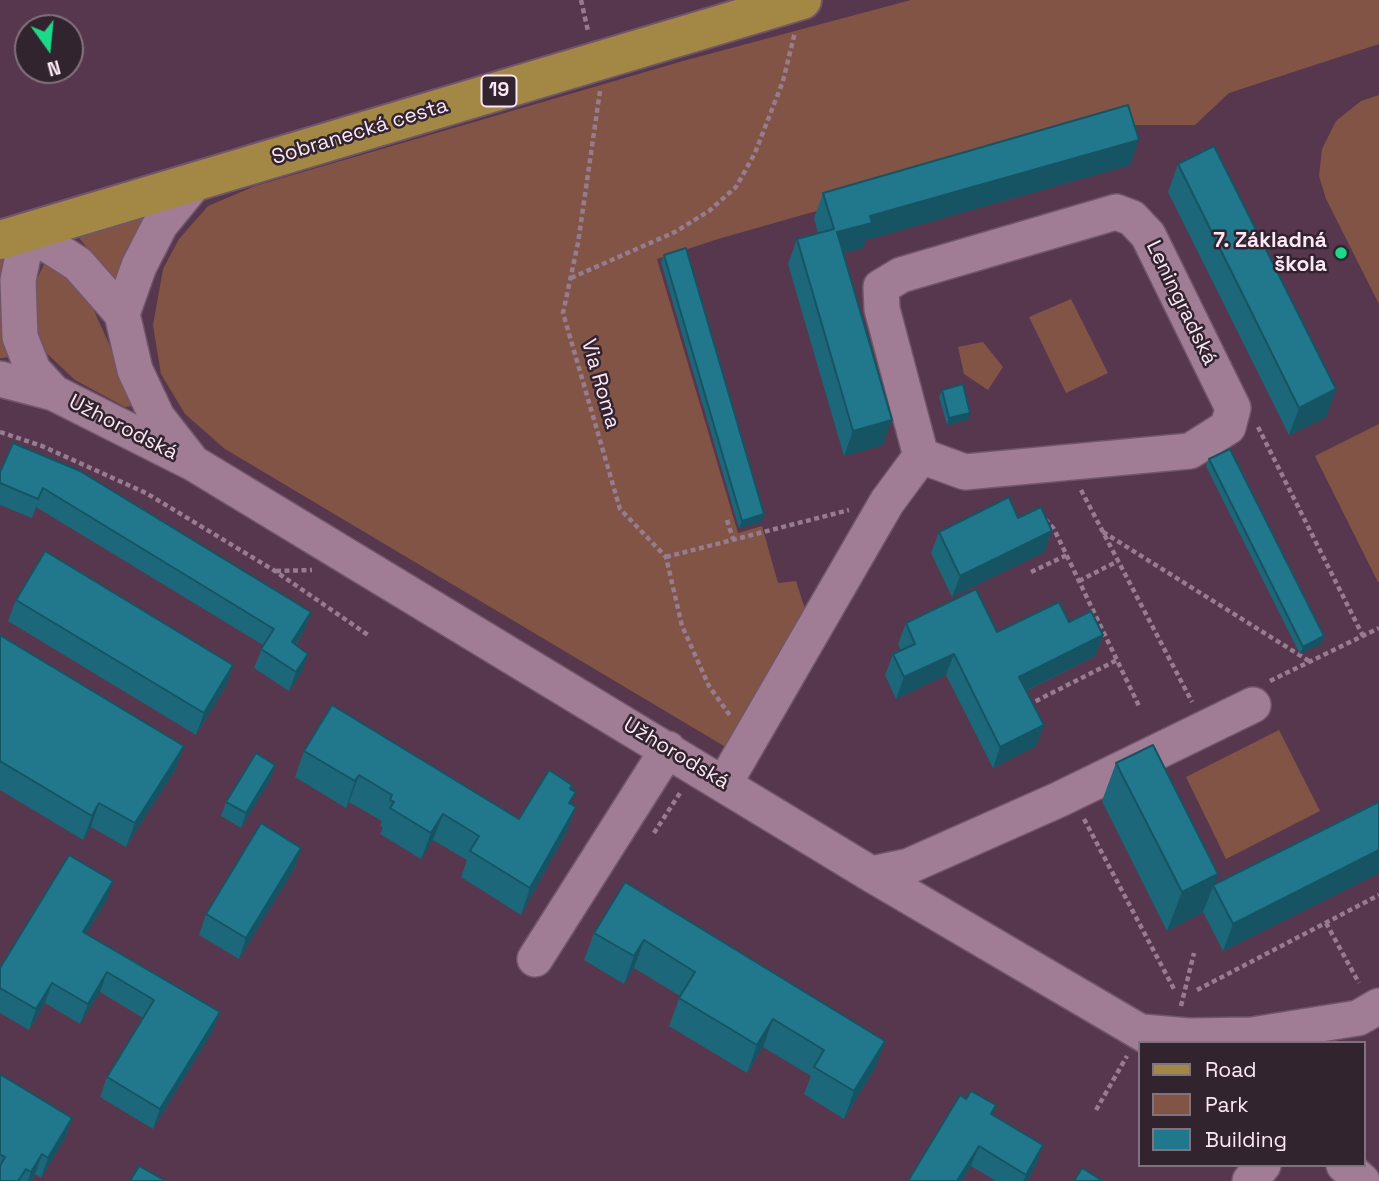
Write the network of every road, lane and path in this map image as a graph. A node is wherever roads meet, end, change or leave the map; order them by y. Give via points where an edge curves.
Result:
1 (581, 0) edge
2 (800, 0) edge
3 (595, 62) junction
4 (196, 181) junction
5 (14, 236) edge
6 (571, 278) junction
7 (122, 314) junction
8 (0, 379) edge
9 (54, 393) junction
10 (1255, 421) dead end
11 (0, 432) edge
12 (1261, 432) junction
13 (1252, 436) dead end
14 (921, 456) junction
15 (193, 463) junction
16 (1094, 488) dead end
17 (1081, 489) junction
18 (1068, 490) dead end
19 (887, 502) junction
20 (1038, 517) edge
21 (727, 520) dead end
22 (1102, 531) junction
23 (733, 540) junction
24 (1067, 555) junction
25 (666, 557) junction
26 (1118, 561) junction
27 (1031, 572) dead end
28 (1079, 581) junction
29 (1096, 615) junction
30 (1086, 619) edge
31 (368, 635) dead end
32 (1363, 636) dead end
33 (1117, 660) junction
34 (1310, 662) dead end
35 (1021, 693) edge
36 (1193, 704) dead end
37 (1027, 705) junction
38 (1253, 705) dead end
39 (1139, 706) dead end
40 (1017, 710) edge
41 (749, 742) junction
42 (668, 749) junction
43 (687, 782) dead end
44 (724, 784) junction
45 (1071, 793) junction
46 (654, 833) dead end
47 (871, 874) junction
48 (1379, 895) edge
49 (1326, 923) junction
50 (1194, 953) dead end
51 (536, 959) dead end
52 (1174, 989) dead end
53 (1184, 989) dead end
54 (1196, 990) dead end
55 (1361, 1015) edge
56 (1151, 1037) edge
57 (1261, 1167) edge
58 (1346, 1167) edge
59 (1250, 1181) edge
60 (1362, 1181) edge

1 - 3 path, Via Roma
2 - 3 main road, Sobranecká cesta / 19
2 - 6 path via 794,46 783,81 755,153 736,187 675,232
3 - 4 main road, Sobranecká cesta / 19
3 - 6 path, Via Roma via 601,97
4 - 5 main road, Sobranecká cesta / 19
4 - 7 street via 160,225 138,267
5 - 7 street, Užhorodská via 78,264
5 - 9 street, Užhorodská via 20,337 33,370
6 - 25 path, Via Roma via 563,313 620,509
7 - 15 street, Užhorodská via 135,370 156,417
8 - 9 street, Užhorodská
9 - 15 street, Užhorodská
10 - 12 path
11 - 31 path via 146,493 275,570
12 - 13 path
12 - 32 path
14 - 14 street, Leningradská via 965,472 1190,451 1228,427 1233,408 1148,235 1132,218 1115,212 901,275 881,287 882,309
14 - 19 street
15 - 42 street, Užhorodská
16 - 17 path
17 - 18 path
17 - 22 path
19 - 23 path
19 - 41 street
20 - 24 path via 1054,529
21 - 23 path
22 - 26 path
22 - 34 path
23 - 25 path
24 - 27 path
24 - 28 path
25 - 41 path via 682,626 709,686
26 - 28 path
26 - 36 path
28 - 29 path
29 - 30 path
29 - 33 path
33 - 37 path
33 - 39 path
35 - 37 path
37 - 40 path
38 - 45 street
41 - 44 street
42 - 44 street, Užhorodská
42 - 51 street
43 - 46 path
44 - 47 street, Užhorodská
45 - 47 street via 909,866
45 - 52 path
47 - 56 street, Užhorodská
48 - 49 path
49 - 54 path
49 - 55 path
50 - 53 path
55 - 56 street via 1252,1035
57 - 59 street
58 - 60 street

